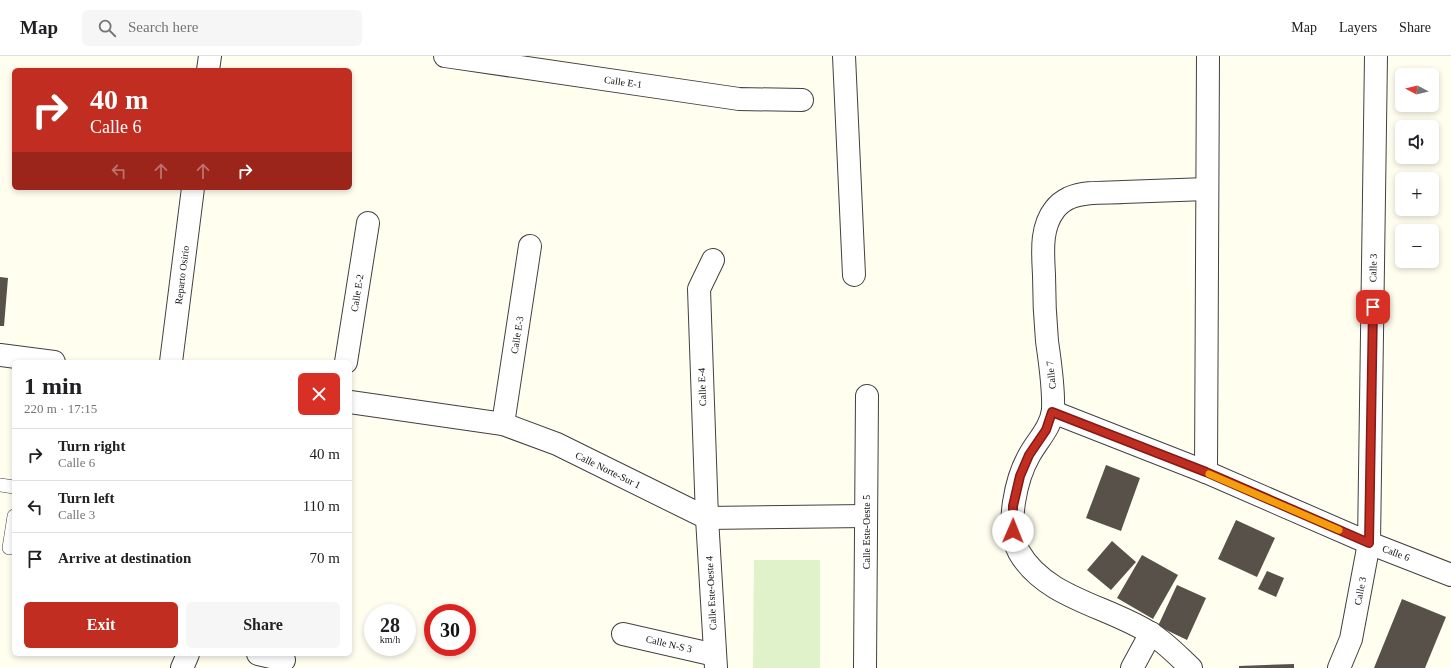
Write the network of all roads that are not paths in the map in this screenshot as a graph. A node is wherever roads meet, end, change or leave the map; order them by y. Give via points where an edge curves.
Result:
1 (210, 56) edge
2 (445, 56) edge
3 (844, 56) edge
4 (1208, 56) edge
5 (1376, 56) edge
6 (208, 68) edge
7 (802, 100) dead end
8 (1207, 189) junction
9 (193, 190) edge
10 (368, 224) dead end
11 (530, 246) dead end
12 (713, 260) dead end
13 (854, 275) dead end
14 (0, 355) edge
15 (39, 360) edge
16 (171, 360) edge
17 (346, 360) edge
18 (867, 396) dead end
19 (352, 402) edge
20 (1052, 412) junction
21 (503, 424) junction
22 (1206, 472) junction
23 (0, 485) edge
24 (12, 487) edge
25 (866, 516) junction
26 (707, 518) junction
27 (12, 526) edge
28 (1369, 543) junction
29 (8, 547) edge
30 (1451, 574) edge
31 (1151, 633) junction
32 (624, 634) dead end
33 (187, 656) edge
34 (267, 656) edge
35 (284, 660) dead end
36 (715, 662) edge
37 (182, 668) edge
38 (865, 668) edge
39 (1132, 668) edge
40 (1191, 668) edge
41 (1339, 668) edge

1 - 6 street
2 - 7 street, Calle E-1 via 739,99
3 - 13 street
4 - 8 street
5 - 28 street, Calle 3
8 - 20 street, Calle 7 via 1089,193 1069,198 1056,208 1047,222 1043,241 1045,320
8 - 22 street
9 - 16 street, Reparto Osirio
10 - 17 street, Calle E-2
11 - 21 street, Calle E-3
12 - 26 street, Calle E-4 via 699,289
14 - 15 street
18 - 25 street, Calle Este-Oeste 5
19 - 21 street, Calle Norte-Sur 1
20 - 22 street, Calle 6
20 - 31 street, Calle 7 via 1046,430 1029,455 1020,476 1013,506 1013,531 1018,550 1028,566 1042,579
21 - 26 street, Calle Norte-Sur 1 via 557,444
22 - 28 street, Calle 6
23 - 24 lane
25 - 26 street, Calle Norte-Sur 1
25 - 38 street, Calle Este-Oeste 5
26 - 36 street, Calle Este-Oeste 4
27 - 29 lane
28 - 30 street, Calle 6
28 - 41 street, Calle 3 via 1351,639
31 - 39 street
31 - 40 street, Calle 7
32 - 36 street, Calle N-S 3
33 - 37 street
34 - 35 street

